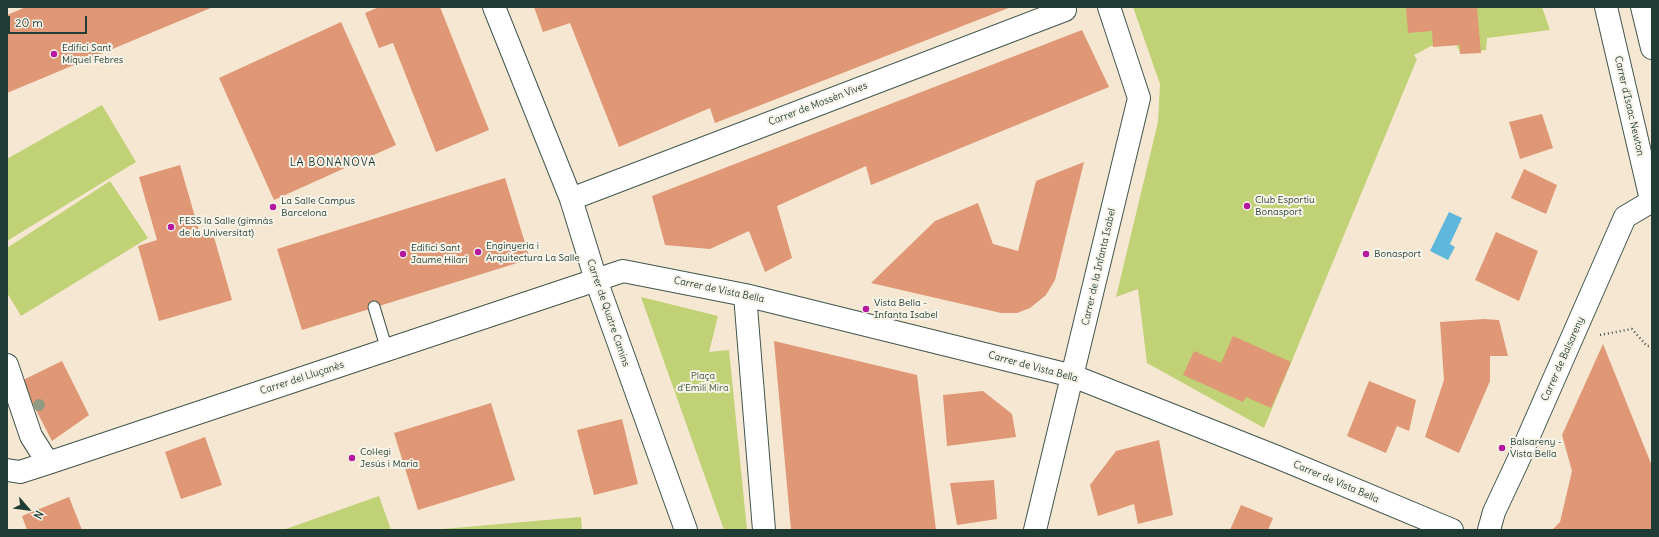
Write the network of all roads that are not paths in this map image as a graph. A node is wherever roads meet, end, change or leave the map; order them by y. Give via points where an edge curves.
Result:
1 (494, 7) edge
2 (1109, 7) edge
3 (1606, 7) edge
4 (1642, 7) edge
5 (1065, 10) dead end
6 (1652, 48) edge
7 (571, 199) junction
8 (1652, 202) edge
9 (596, 280) junction
10 (745, 295) junction
11 (374, 307) dead end
12 (387, 350) junction
13 (7, 365) edge
14 (1073, 376) junction
15 (48, 463) junction
16 (7, 470) edge
17 (686, 530) edge
18 (764, 530) edge
19 (1035, 530) edge
20 (1452, 530) edge
21 (1489, 530) edge

1 - 7 street, Carrer de Quatre Camins
2 - 14 street, Carrer de la Infanta Isabel via 1139,98
3 - 8 street, Carrer d'Isaac Newton
4 - 6 street
5 - 7 street, Carrer de Mossèn Vives
7 - 9 street, Carrer de Quatre Camins
8 - 21 street, Carrer de Balsareny via 1625,217 1494,512
9 - 10 street, Carrer de Vista Bella via 624,271
9 - 12 street, Carrer del Lluçanès
9 - 17 street, Carrer de Quatre Camins
10 - 14 street, Carrer de Vista Bella
10 - 18 street
11 - 12 lane
12 - 15 street, Carrer del Lluçanès
13 - 15 street via 31,436
14 - 19 street, Carrer de la Infanta Isabel
14 - 20 street, Carrer de Vista Bella via 1278,457
15 - 16 street, Carrer del Lluçanès via 20,472

